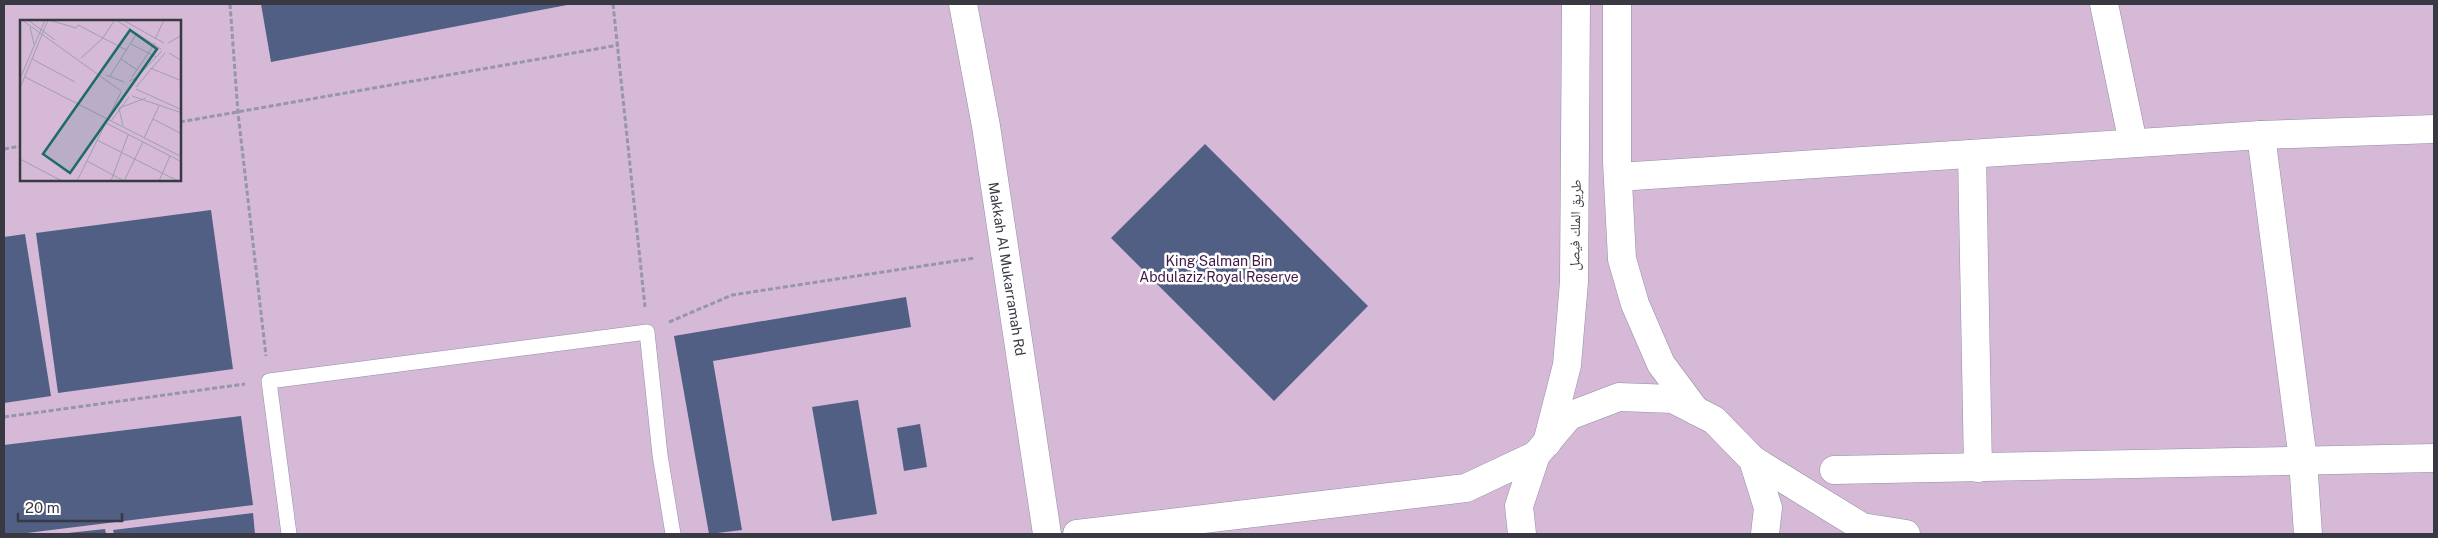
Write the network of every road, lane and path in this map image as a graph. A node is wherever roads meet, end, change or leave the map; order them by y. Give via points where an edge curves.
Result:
1 (230, 4) edge
2 (613, 4) edge
3 (964, 4) edge
4 (1576, 4) edge
5 (1616, 4) edge
6 (2104, 4) edge
7 (619, 45) junction
8 (238, 113) junction
9 (181, 122) edge
10 (2434, 129) edge
11 (2261, 135) junction
12 (2133, 143) junction
13 (20, 146) edge
14 (4, 149) edge
15 (1972, 154) junction
16 (1618, 177) junction
17 (1005, 254) junction
18 (647, 332) junction
19 (269, 381) junction
20 (1696, 411) junction
21 (4, 417) edge
22 (1542, 449) junction
23 (2434, 458) edge
24 (1753, 460) junction
25 (2303, 460) junction
26 (1978, 468) junction
27 (1834, 470) dead end
28 (289, 534) edge
29 (673, 534) edge
30 (1047, 534) edge
31 (1076, 534) edge
32 (1522, 534) edge
33 (1764, 534) edge
34 (1906, 534) edge
35 (2308, 534) edge

1 - 8 path
2 - 7 path
3 - 17 street, Makkah Al Mukarramah Rd
4 - 22 street, طريق الملك فيصل via 1574,282 1567,365
5 - 16 street
6 - 12 street
7 - 8 path
7 - 18 path
8 - 9 path
8 - 19 path
10 - 11 street
11 - 12 street
11 - 25 street
12 - 15 street
13 - 14 path
15 - 16 street
15 - 26 street
16 - 20 street via 1622,258 1635,304 1661,364
17 - 18 path via 732,295
17 - 30 street, Makkah Al Mukarramah Rd
18 - 19 lane
18 - 29 lane via 660,455
19 - 21 path
19 - 28 lane
20 - 22 street via 1673,399 1619,398 1569,416
20 - 24 street via 1714,420
22 - 31 street via 1466,488
22 - 32 street, طريق الملك فيصل via 1519,506
23 - 25 street
24 - 33 street via 1768,508
24 - 34 street via 1862,528
25 - 26 street
25 - 35 street
26 - 27 street

